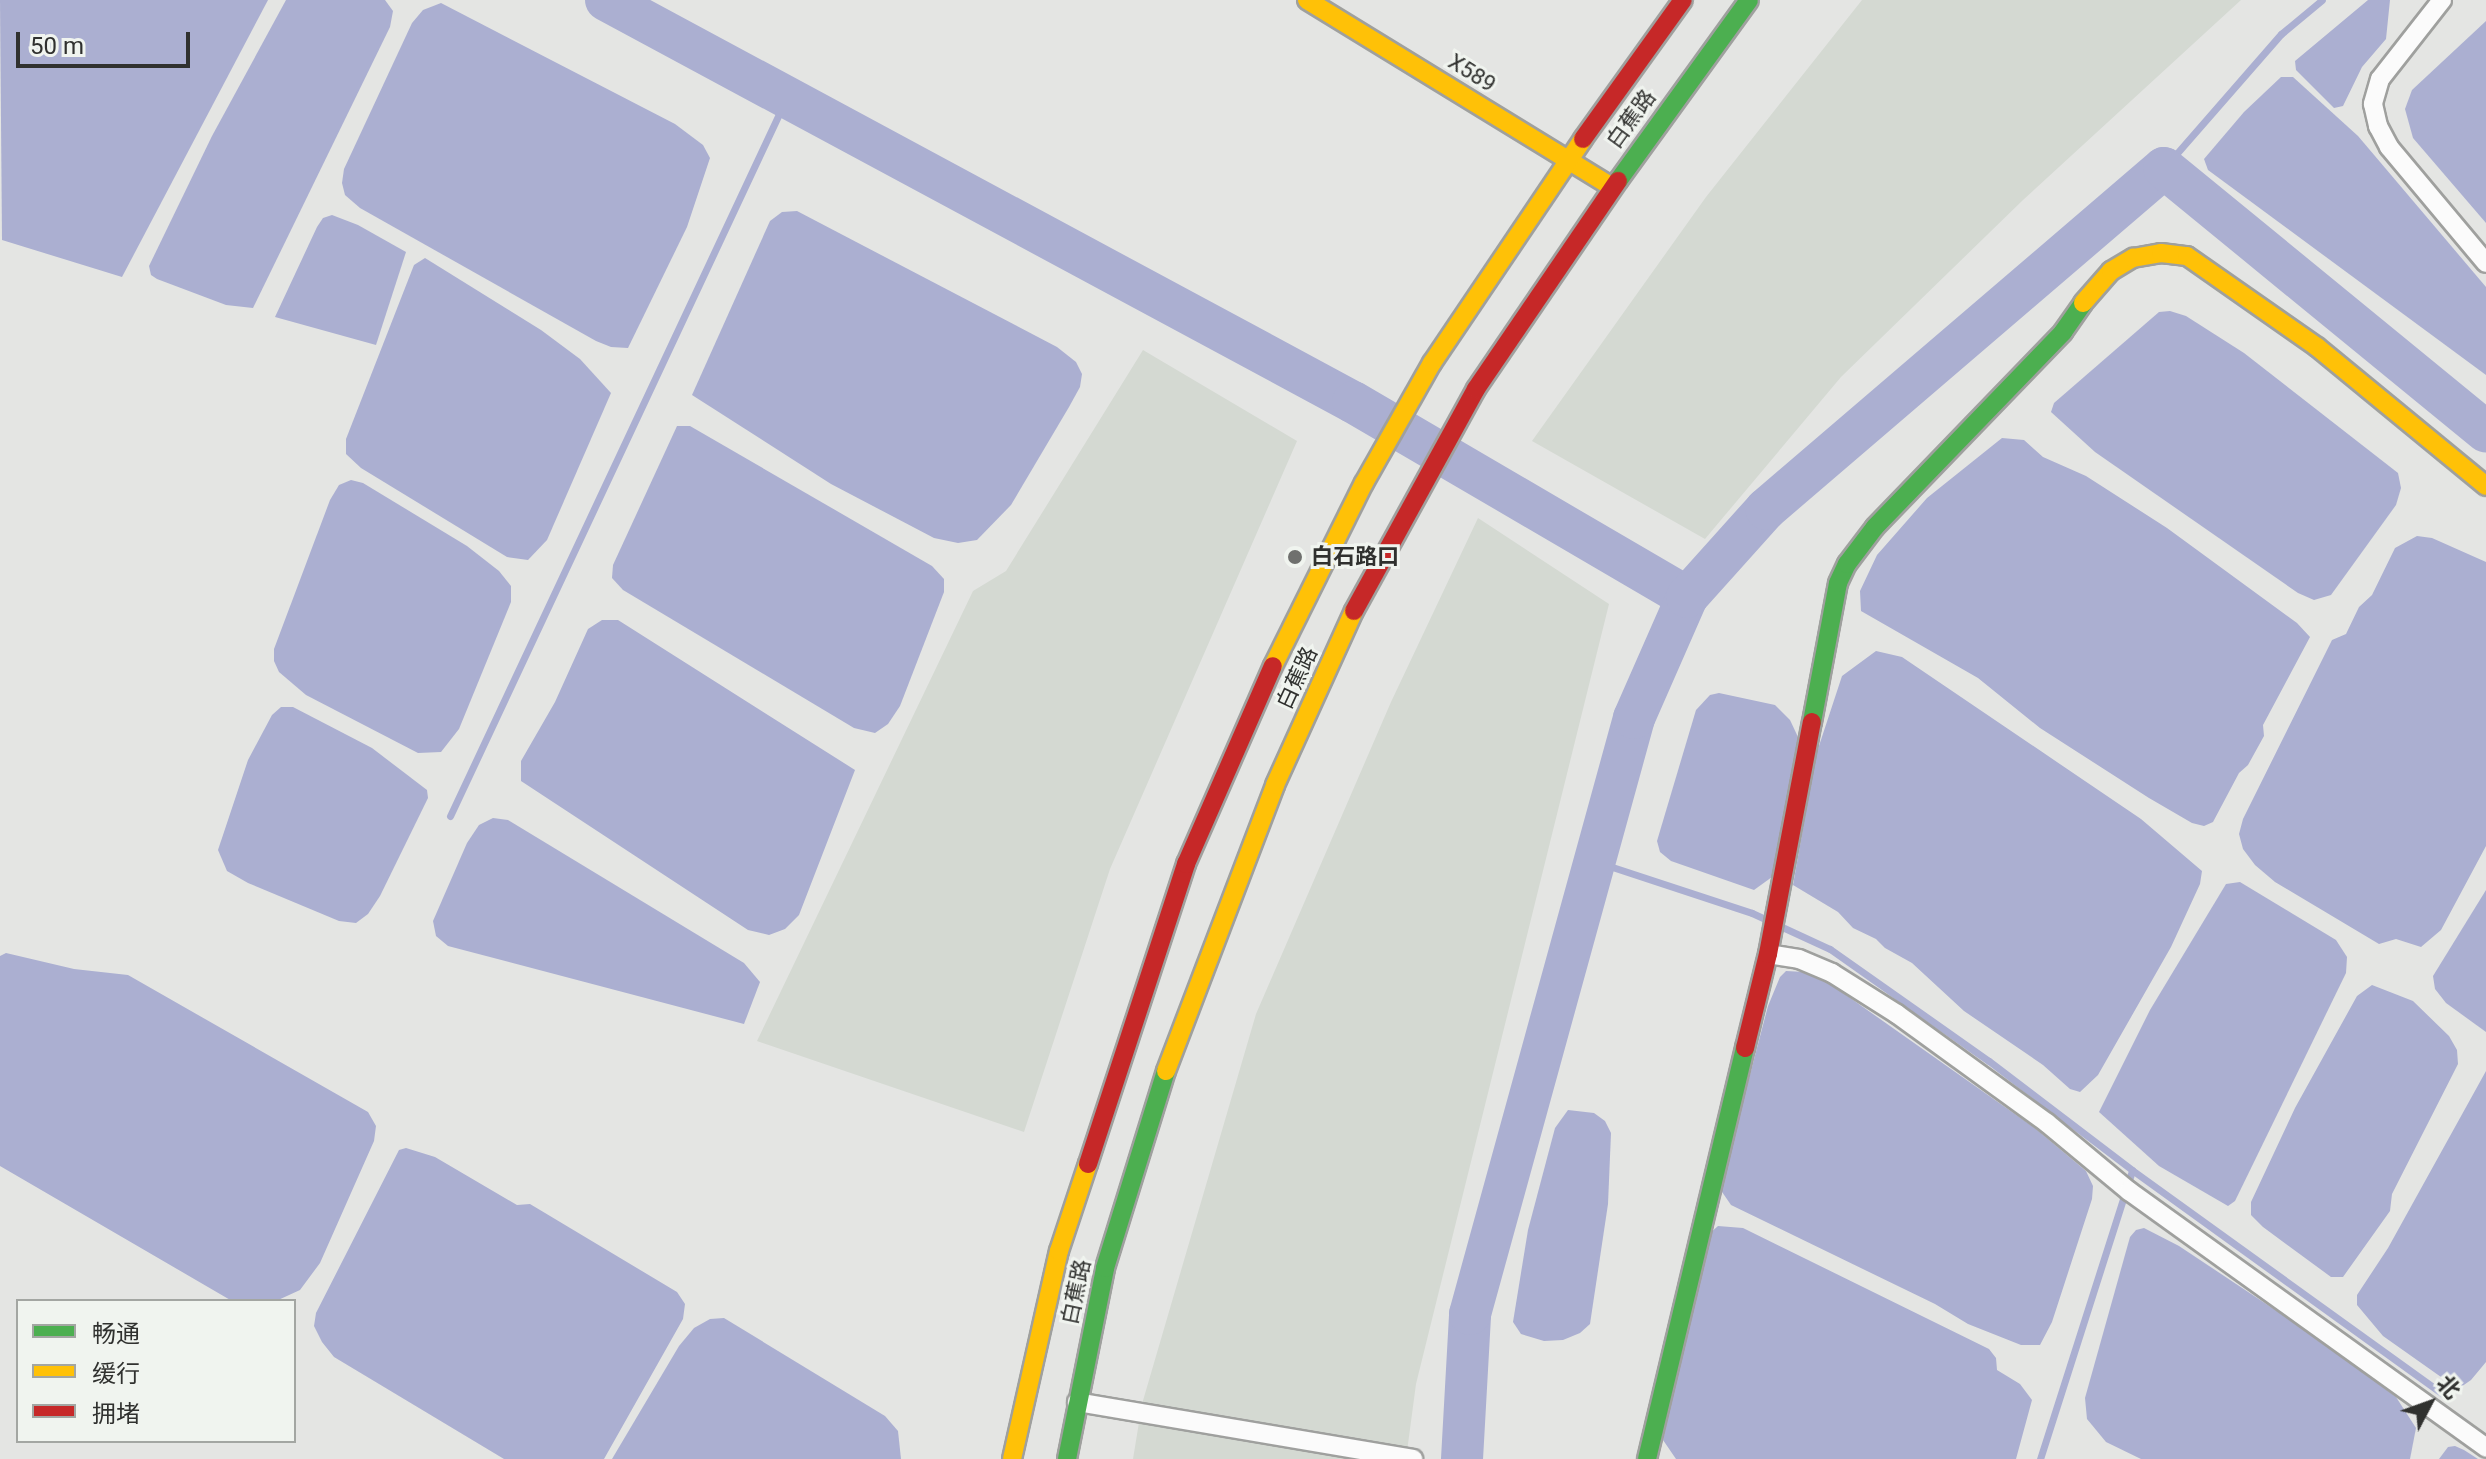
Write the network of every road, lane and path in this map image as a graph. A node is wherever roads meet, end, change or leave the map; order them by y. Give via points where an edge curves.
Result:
1 (1307, 0) edge
2 (1683, 0) edge
3 (1749, 0) edge
4 (2442, 0) edge
5 (1569, 161) junction
6 (1612, 187) junction
7 (2486, 263) edge
8 (2486, 486) edge
9 (1769, 946) junction
10 (1077, 1402) junction
11 (2486, 1448) edge
12 (1012, 1459) edge
13 (1067, 1459) edge
14 (1413, 1459) edge
15 (1647, 1459) edge

1 - 5 main road, X589 / X589
2 - 5 main road, 白蕉路
3 - 6 main road, 白蕉路
4 - 7 street via 2380,79 2373,104 2389,147
5 - 6 main road, X589 / X589
5 - 12 main road, 白蕉路 via 1432,363 1364,483 1248,717 1186,864 1059,1251
6 - 10 main road, 白蕉路 via 1476,389 1408,508 1360,598 1275,785 1151,1110 1105,1268
8 - 9 main road via 2317,347 2187,256 2133,258 2111,271 2063,332 1875,527 1847,564 1838,583
9 - 11 street via 1832,973 1897,1014 2047,1123 2129,1191
9 - 15 main road
10 - 13 main road, 白蕉路
10 - 14 street

